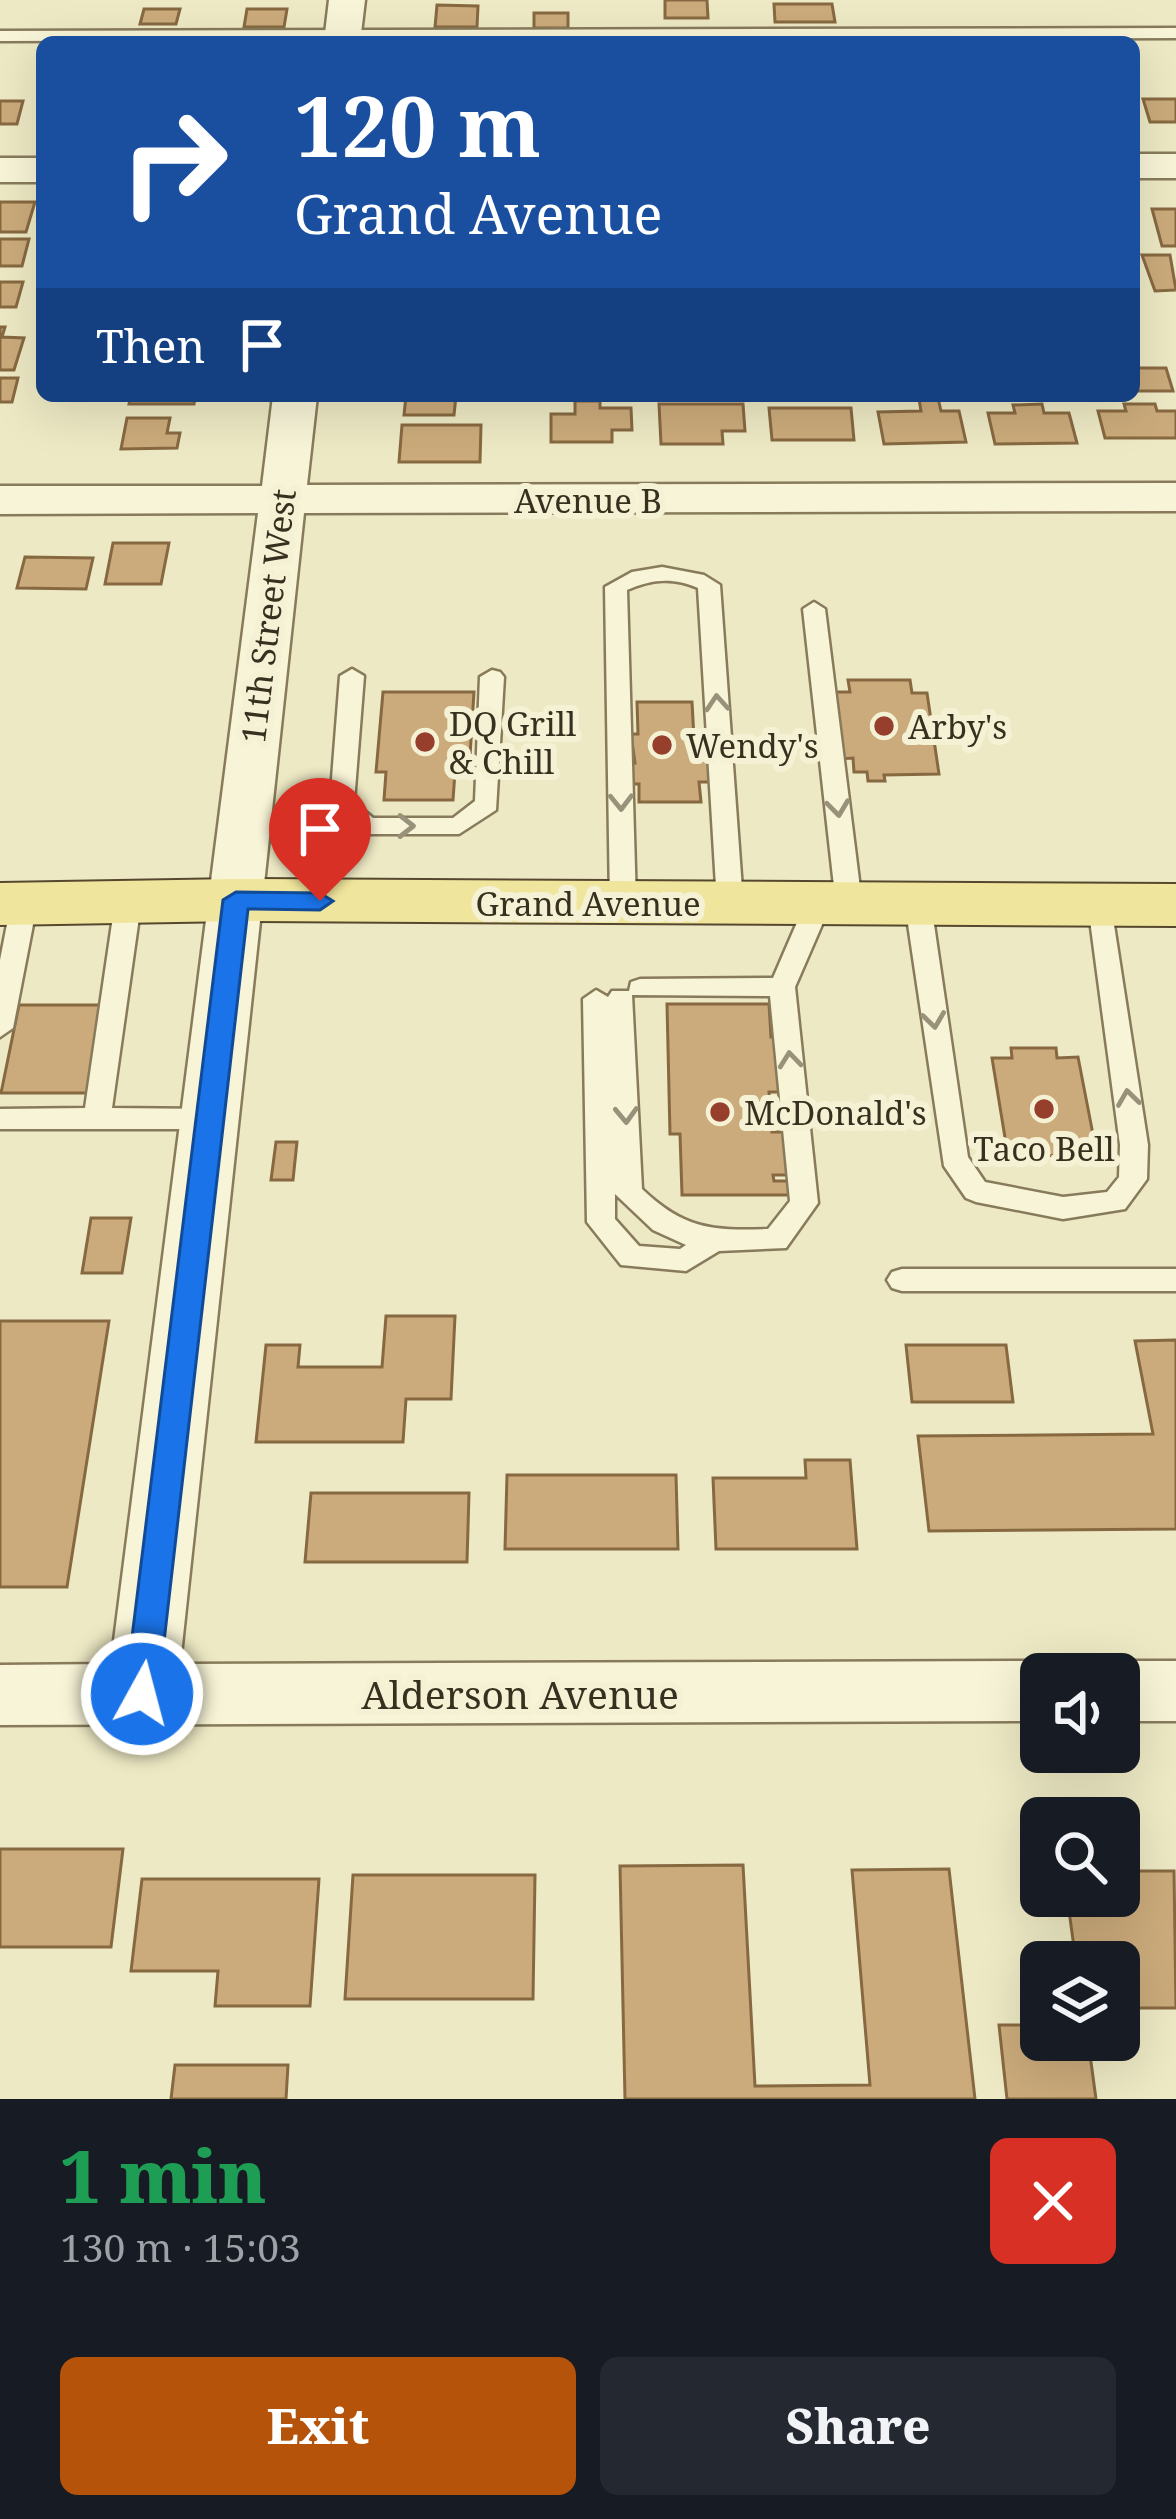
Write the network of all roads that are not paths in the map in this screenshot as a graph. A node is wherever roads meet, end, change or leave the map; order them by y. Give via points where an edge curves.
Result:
1 (344, 26) edge
2 (1176, 33) edge
3 (0, 36) edge
4 (1140, 166) edge
5 (1176, 166) edge
6 (0, 170) edge
7 (36, 170) edge
8 (294, 402) edge
9 (1176, 497) edge
10 (0, 500) edge
11 (281, 501) junction
12 (814, 609) dead end
13 (352, 676) dead end
14 (492, 677) dead end
15 (236, 900) junction
16 (128, 903) junction
17 (622, 903) junction
18 (730, 903) junction
19 (12, 904) edge
20 (834, 904) junction
21 (918, 904) junction
22 (1101, 905) junction
23 (1176, 905) edge
24 (782, 987) junction
25 (619, 995) junction
26 (0, 1028) edge
27 (97, 1118) junction
28 (0, 1119) edge
29 (211, 1119) junction
30 (710, 1242) junction
31 (902, 1280) dead end
32 (1176, 1280) edge
33 (1020, 1691) edge
34 (1140, 1691) edge
35 (1176, 1691) edge
36 (142, 1694) junction
37 (0, 1695) edge

1 - 2 lane
1 - 3 lane
4 - 5 street
6 - 7 street
8 - 11 street, 11th Street West
9 - 11 street, Avenue B
10 - 11 street, Avenue B
11 - 15 street, 11th Street West
12 -> 20 lane
13 -> 14 lane via 342,804 367,826 459,826 487,804
15 - 16 main road, Grand Avenue
15 - 17 main road, Grand Avenue
15 - 29 street, 11th Street West
16 - 19 main road, Grand Avenue
16 - 27 lane
17 - 18 main road, Grand Avenue
18 -> 17 lane via 710,585 683,572 646,572 616,587
18 - 20 main road, Grand Avenue
19 - 26 lane
20 - 21 main road, Grand Avenue
20 - 24 lane
21 - 22 main road, Grand Avenue
21 -> 22 lane via 954,1160 976,1191 1063,1208 1115,1202 1133,1179
22 - 23 main road, Grand Avenue
24 - 25 lane
30 -> 24 lane via 776,1240 804,1203
25 -> 30 lane via 628,1193 666,1227
25 - 30 lane via 601,1222 631,1257 686,1260
27 - 28 lane
27 - 29 lane
29 - 36 street, 11th Street West
31 - 32 lane
33 - 36 street, Alderson Avenue
34 - 35 street
36 - 37 street, Alderson Avenue

